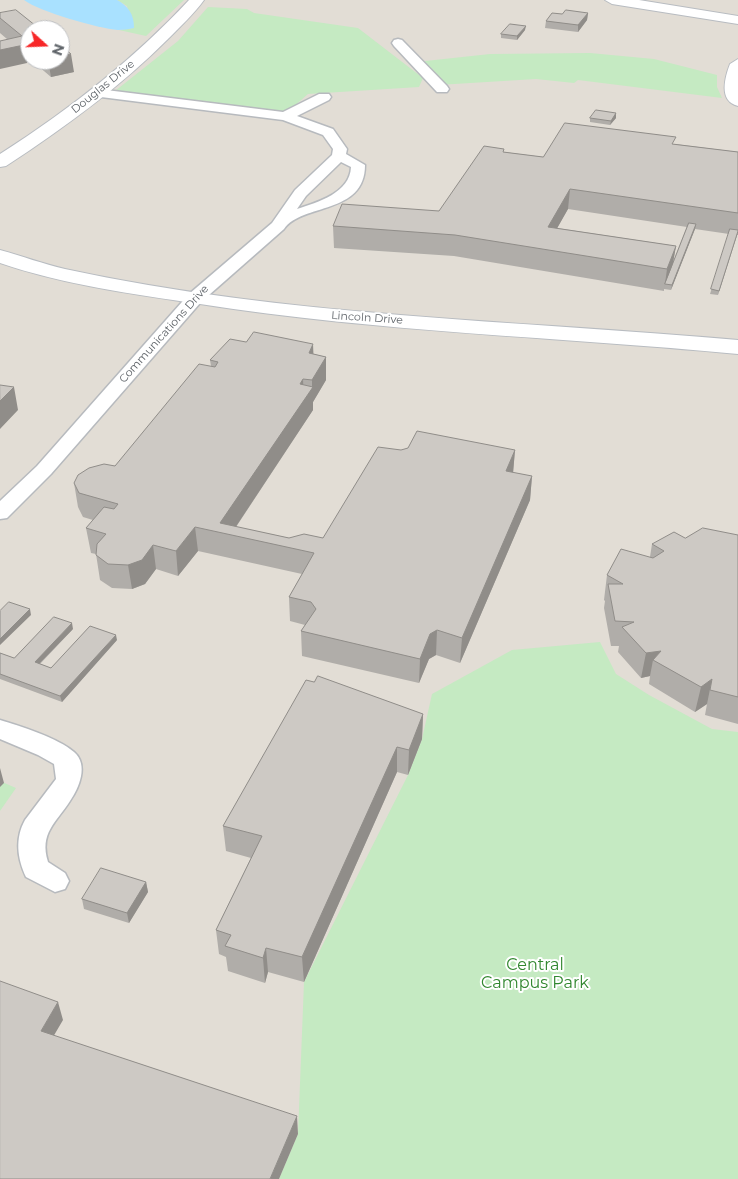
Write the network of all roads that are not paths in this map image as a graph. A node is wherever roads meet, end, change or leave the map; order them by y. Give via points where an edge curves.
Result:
1 (197, 0) edge
2 (612, 0) edge
3 (738, 20) edge
4 (398, 43) dead end
5 (738, 64) edge
6 (442, 89) dead end
7 (98, 93) junction
8 (324, 97) dead end
9 (738, 101) edge
10 (285, 116) junction
11 (339, 156) junction
12 (0, 162) edge
13 (285, 218) junction
14 (0, 256) edge
15 (194, 298) junction
16 (738, 347) edge
17 (0, 514) edge
18 (0, 729) edge
19 (55, 881) dead end

1 - 7 street, Douglas Drive
2 - 3 street
4 - 6 street
5 - 9 street via 731,90
7 - 10 street
7 - 12 street, Douglas Drive
8 - 10 street
10 - 11 street via 328,132 340,149
11 - 13 street, Communications Drive via 300,193
11 - 13 street via 358,165 360,173 352,187 330,202
13 - 15 street, Communications Drive
14 - 15 street, Lincoln Drive via 28,267 82,279
15 - 16 street, Lincoln Drive via 325,315
15 - 17 street, Communications Drive via 44,470
18 - 19 street via 66,759 69,780 35,827 30,852 36,869

